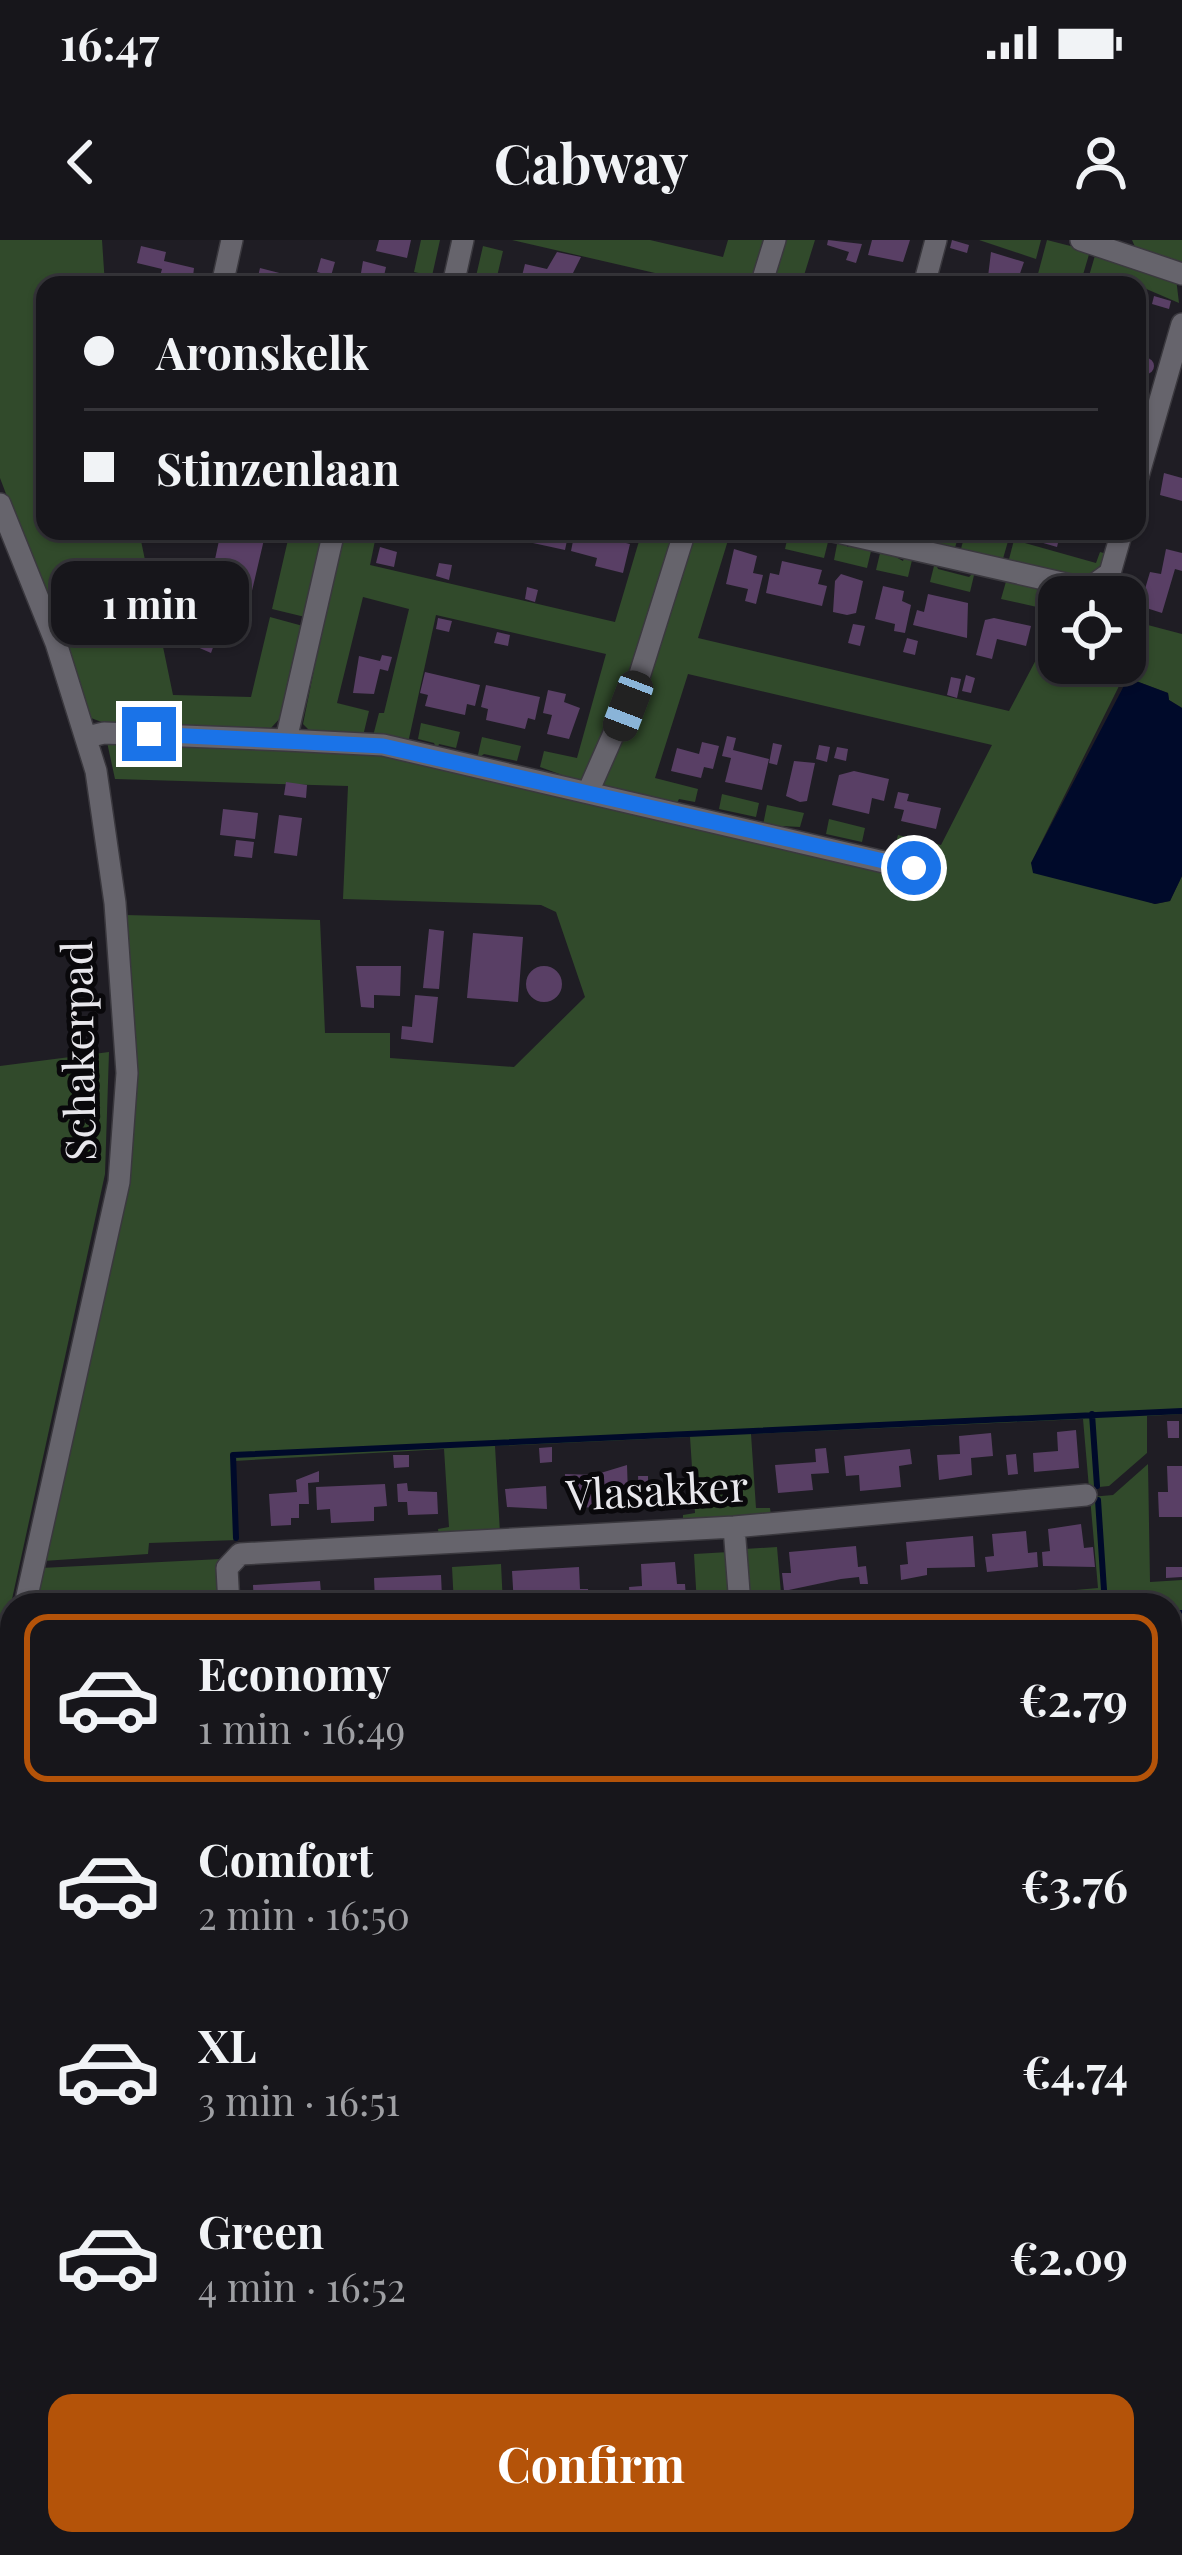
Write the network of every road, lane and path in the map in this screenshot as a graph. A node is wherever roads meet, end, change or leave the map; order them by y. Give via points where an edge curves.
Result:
1 (232, 240) edge
2 (463, 240) edge
3 (775, 240) edge
4 (937, 240) edge
5 (1081, 240) edge
6 (1182, 274) edge
7 (224, 276) edge
8 (454, 276) edge
9 (763, 276) edge
10 (927, 276) edge
11 (1182, 324) edge
12 (1146, 449) edge
13 (0, 504) edge
14 (332, 540) edge
15 (683, 540) edge
16 (881, 540) edge
17 (1119, 540) edge
18 (87, 737) junction
19 (286, 740) junction
20 (588, 792) junction
21 (914, 868) dead end
22 (1086, 1495) dead end
23 (734, 1527) junction
24 (28, 1593) edge
25 (228, 1593) edge
26 (739, 1593) edge

1 - 7 street
2 - 8 street
3 - 9 street
4 - 10 street
5 - 6 street
11 - 12 street
13 - 18 street, Schakerpad
14 - 19 street
15 - 20 street via 640,674
16 - 17 street via 1088,589 1110,573
18 - 19 street
18 - 24 street, Schakerpad via 115,902 124,1141
19 - 20 street via 383,746
20 - 21 street
22 - 23 street, Vlasakker
23 - 25 street, Vlasakker via 232,1558
23 - 26 street

